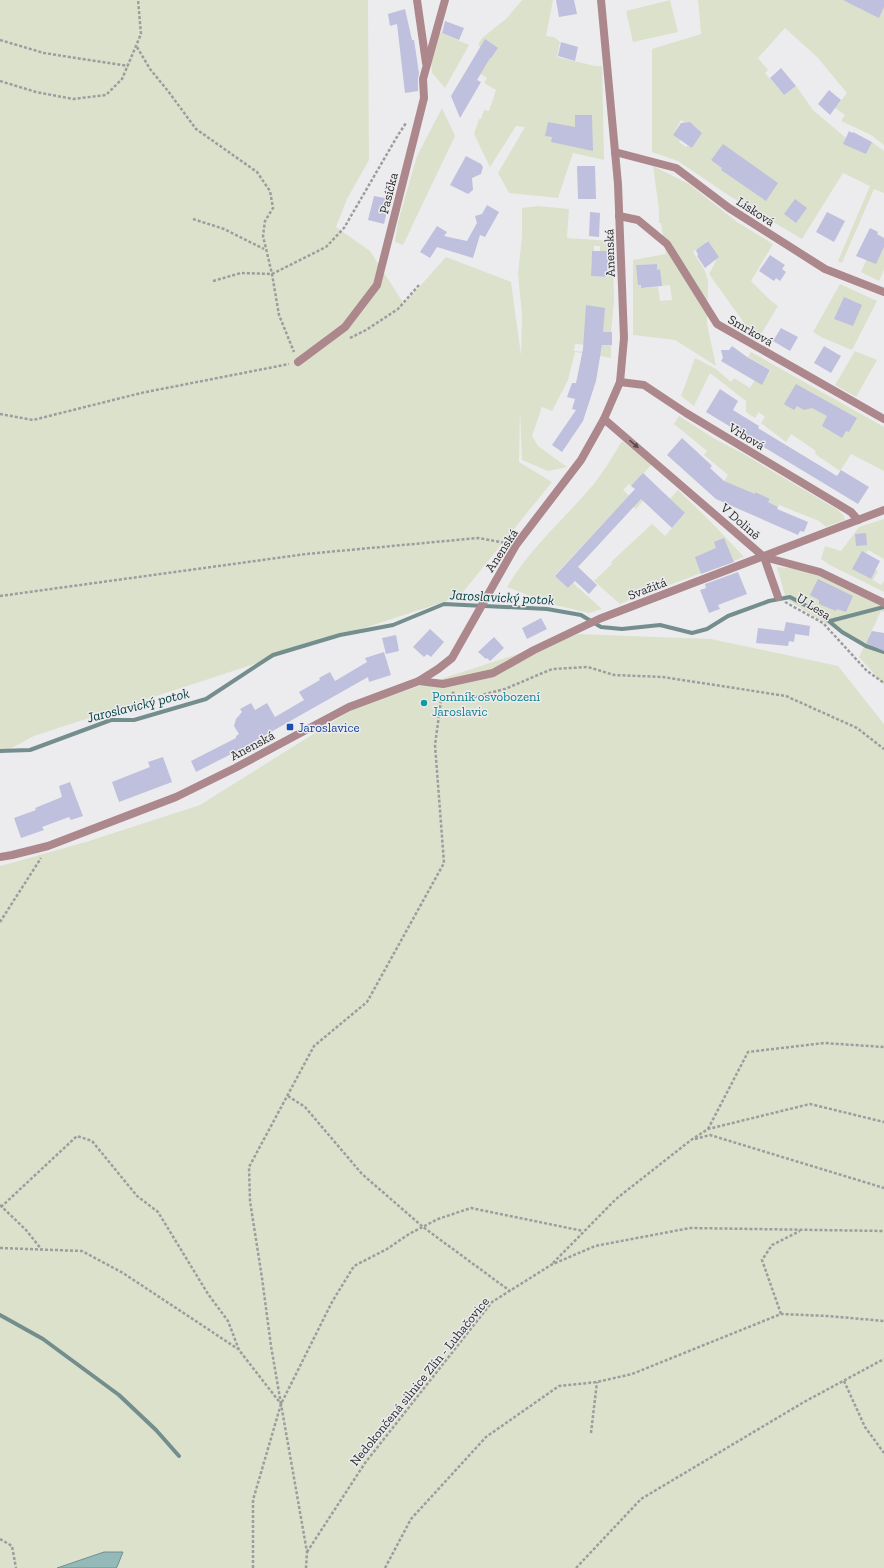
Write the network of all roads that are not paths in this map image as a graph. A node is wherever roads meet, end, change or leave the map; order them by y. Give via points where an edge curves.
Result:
1 (417, 0) edge
2 (445, 0) edge
3 (601, 0) edge
4 (427, 66) junction
5 (615, 152) junction
6 (619, 216) junction
7 (884, 292) edge
8 (298, 362) road end
9 (620, 382) junction
10 (604, 419) junction
11 (884, 419) edge
12 (884, 510) edge
13 (858, 520) junction
14 (764, 557) junction
15 (778, 597) road end
16 (884, 603) edge
17 (419, 681) junction
18 (0, 856) edge

1 - 4 street
2 - 4 street, Pasíčka
3 - 5 street, Anenská
4 - 8 street, Pasíčka via 423,79 424,98 377,285 345,327
5 - 6 street, Anenská
5 - 7 street, Lísková via 676,168 729,208 825,269
6 - 9 street, Anenská via 624,338
6 - 11 street, Smrková via 638,220 667,244 717,324
9 - 10 street, Anenská
9 - 13 street, Vrbová via 644,384 686,413 851,512
10 -> 14 street, V Dolině
10 - 17 street, Anenská via 581,460 516,545 452,658
12 - 13 street, Svažitá
13 - 14 street, Svažitá
14 - 15 street, U Lesa
14 - 16 street, V Dolině via 820,572
14 - 17 street, Svažitá via 586,624 493,673 443,684
17 - 18 street, Anenská via 349,707 176,797 48,846

